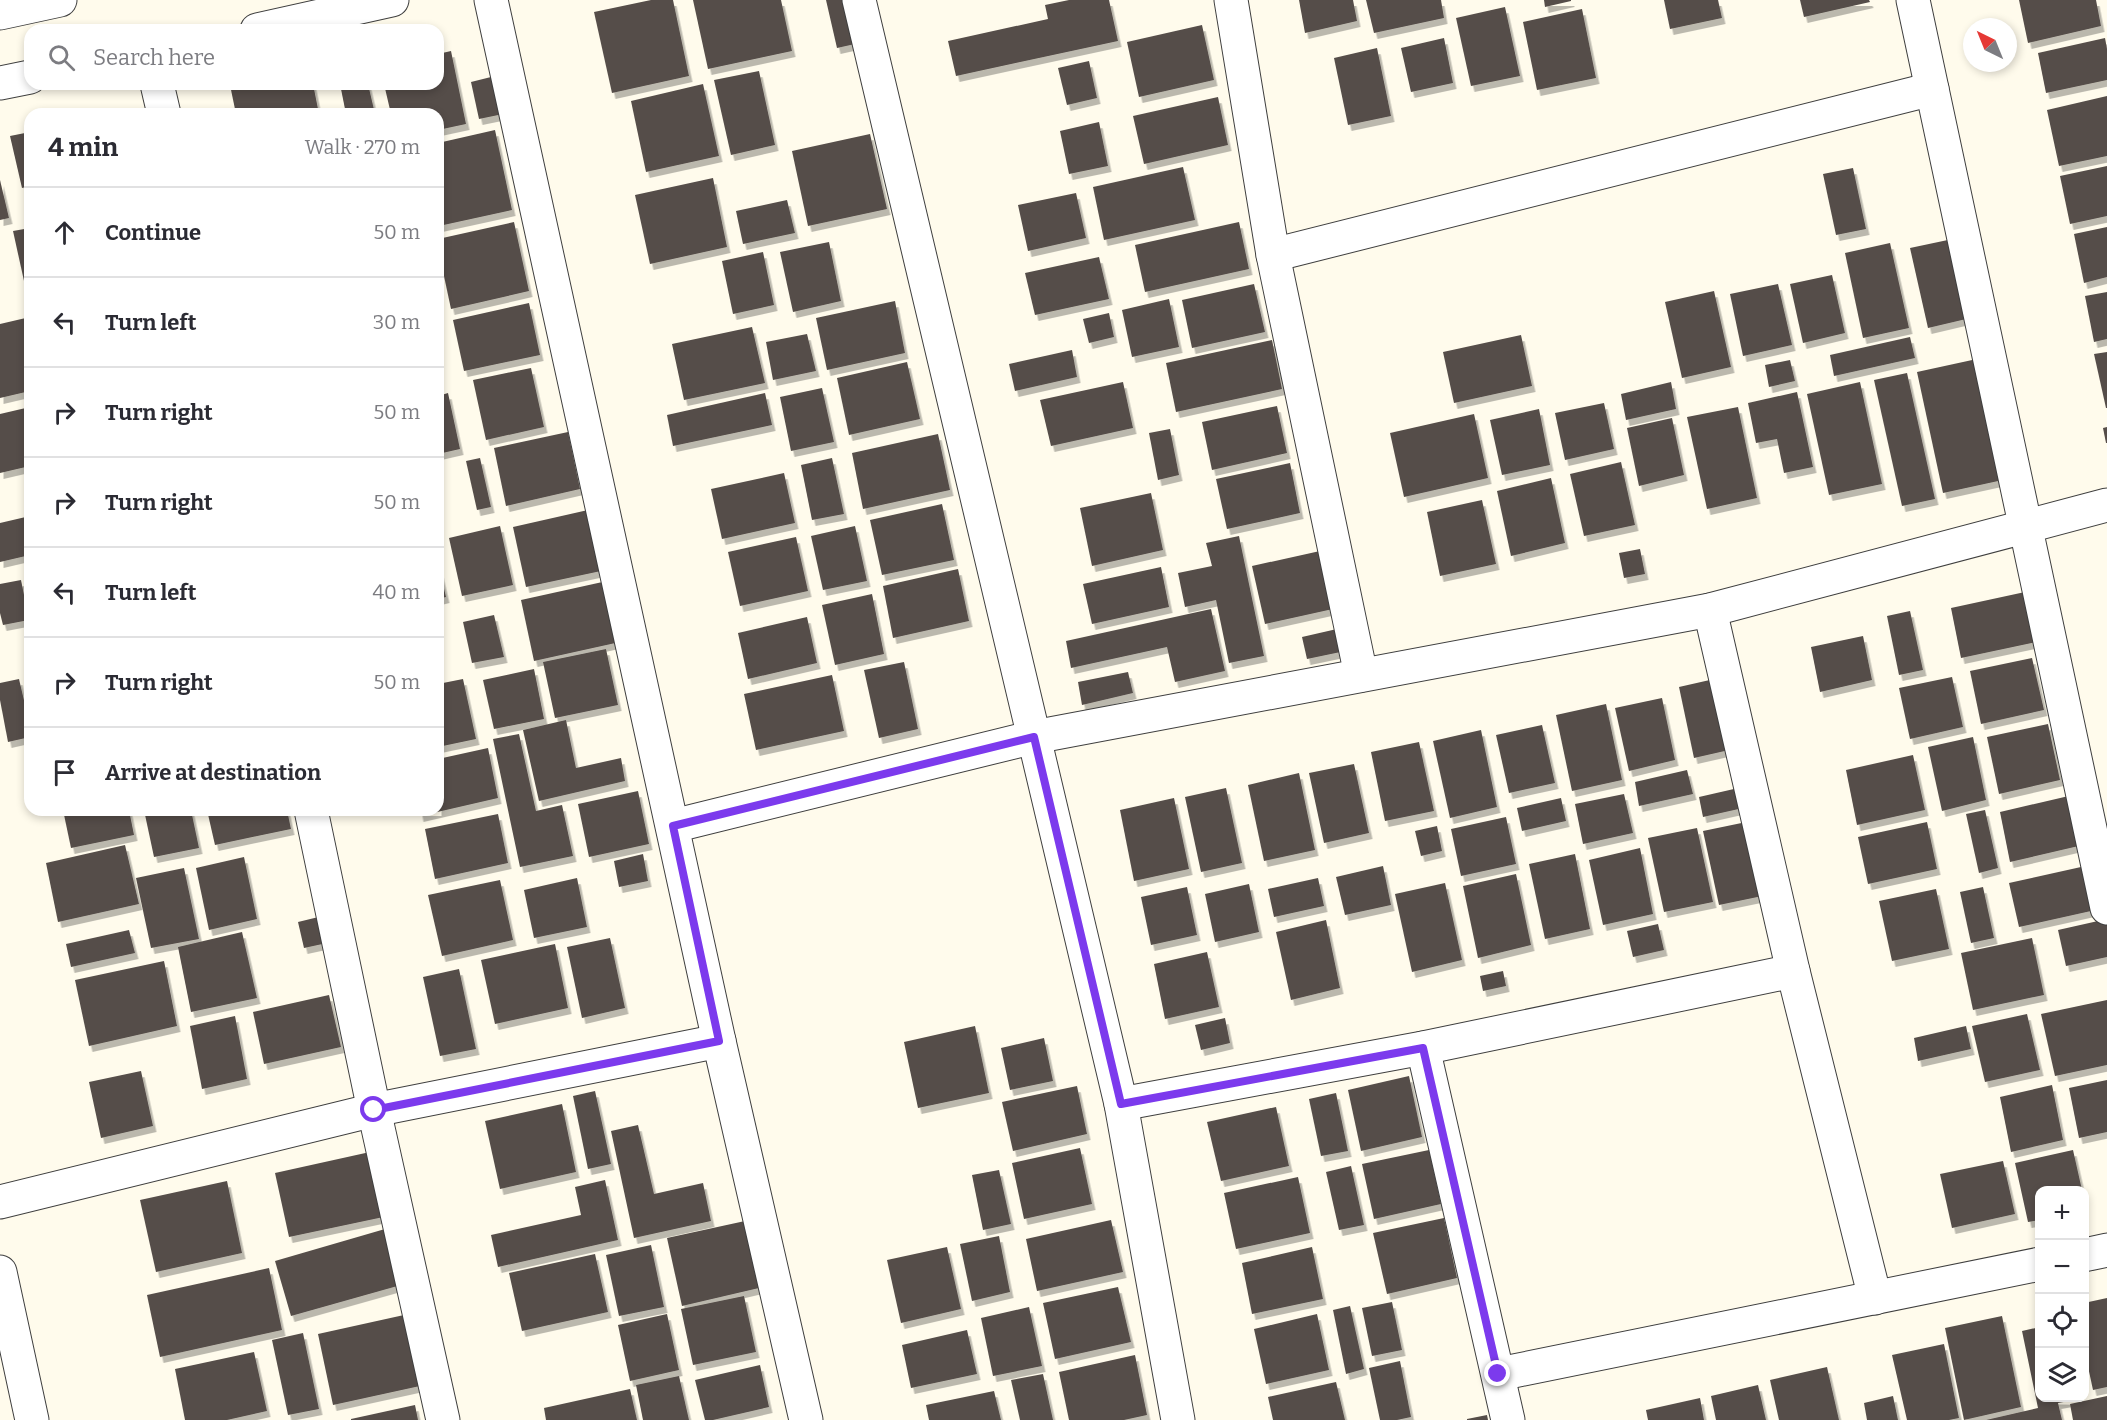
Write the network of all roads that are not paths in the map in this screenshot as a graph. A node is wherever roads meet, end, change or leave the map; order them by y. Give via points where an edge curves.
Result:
1 (60, 0) edge
2 (392, 0) edge
3 (491, 0) edge
4 (859, 0) edge
5 (1231, 0) edge
6 (1913, 0) edge
7 (0, 13) edge
8 (284, 24) edge
9 (24, 78) edge
10 (0, 83) edge
11 (1932, 89) junction
12 (158, 90) edge
13 (163, 108) edge
14 (1273, 255) junction
15 (2107, 505) edge
16 (2026, 526) junction
17 (1710, 610) junction
18 (1361, 675) junction
19 (1034, 737) junction
20 (312, 816) edge
21 (673, 826) junction
22 (2101, 848) edge
23 (2107, 908) edge
24 (1793, 971) junction
25 (719, 1041) junction
26 (1423, 1048) junction
27 (1121, 1104) junction
28 (374, 1110) junction
29 (0, 1202) edge
30 (2107, 1250) edge
31 (2089, 1254) edge
32 (2035, 1265) edge
33 (0, 1272) edge
34 (1875, 1298) junction
35 (1498, 1374) junction
36 (32, 1420) edge
37 (443, 1420) edge
38 (806, 1420) edge
39 (1178, 1420) edge
40 (1508, 1420) edge

1 - 7 street
2 - 8 street
3 - 21 street
4 - 19 street
5 - 14 street
6 - 11 street
9 - 10 street
11 - 14 street
11 - 16 street
12 - 13 street
14 - 18 street
15 - 16 street
16 - 17 street
16 - 22 street
17 - 18 street
17 - 24 street
18 - 19 street
19 - 21 street
19 - 27 street
20 - 28 street
21 - 25 street
22 - 23 street
24 - 26 street
24 - 34 street
25 - 28 street
25 - 38 street
26 - 27 street
26 - 35 street
27 - 39 street
28 - 29 street
28 - 37 street
30 - 31 street
32 - 34 street
33 - 36 street
34 - 35 street
35 - 40 street

